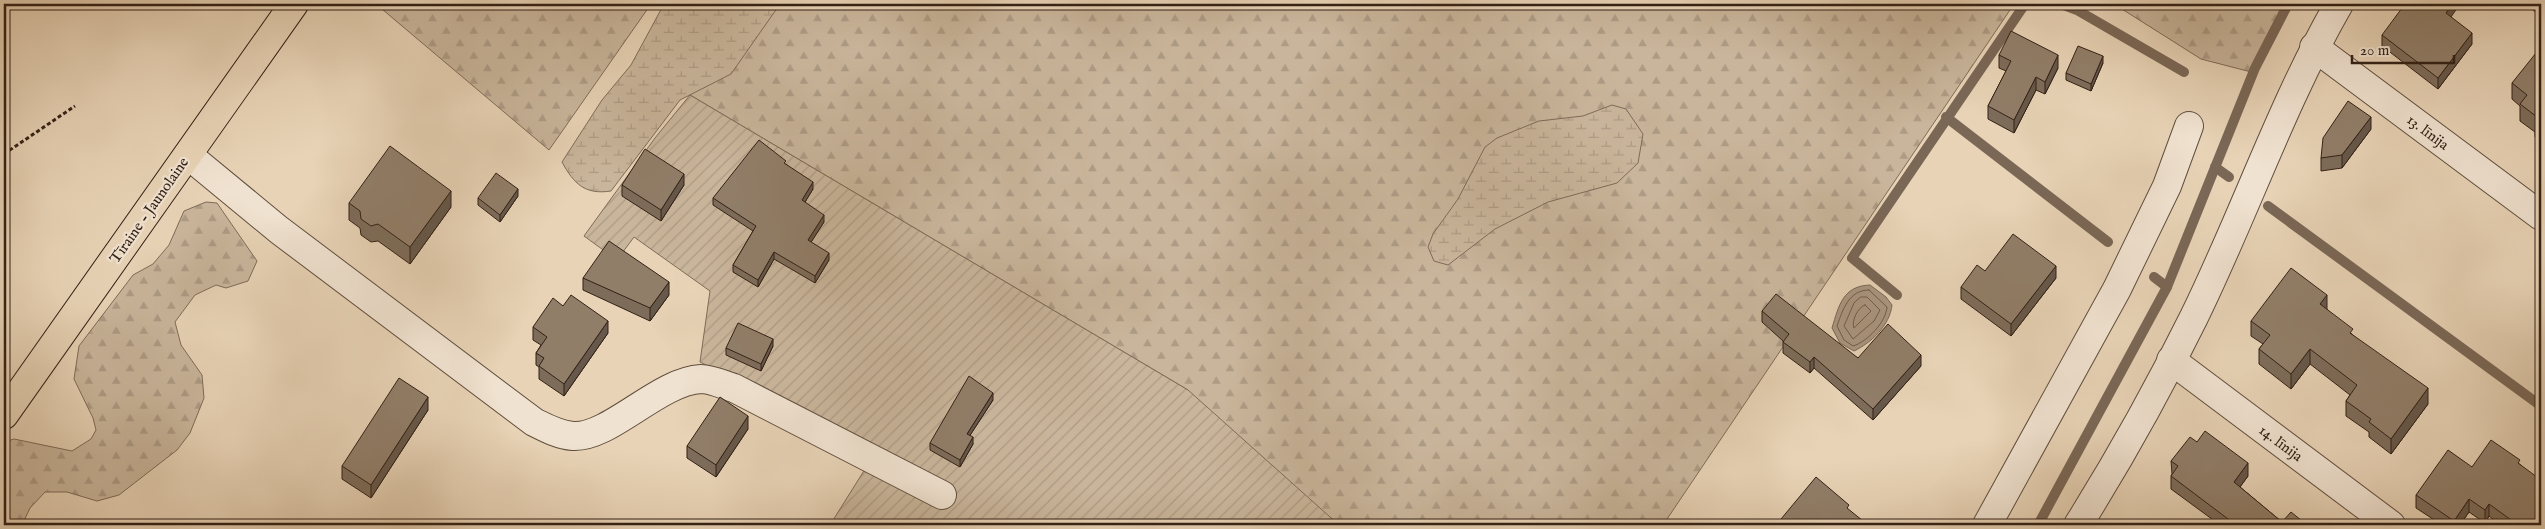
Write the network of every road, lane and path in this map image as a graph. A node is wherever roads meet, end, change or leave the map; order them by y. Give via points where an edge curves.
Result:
1 (294, 4) edge
2 (2339, 4) edge
3 (2314, 47) junction
4 (75, 106) dead end
5 (2188, 126) dead end
6 (4, 154) edge
7 (188, 154) junction
8 (2541, 216) edge
9 (2170, 360) junction
10 (4, 415) edge
11 (942, 495) dead end
12 (1987, 525) edge
13 (2078, 525) edge
14 (2391, 525) edge

1 - 7 main road, Tīraine - Jaunolaine
2 - 3 street
3 - 8 street, 13. līnija
3 - 9 street via 2194,317
4 - 6 path
5 - 12 street via 2167,186 2117,289
7 - 10 main road, Tīraine - Jaunolaine
7 - 11 street via 279,230 534,422 553,431 574,436 598,430 678,384 702,379 734,388
9 - 13 street via 2116,465
9 - 14 street, 14. līnija

